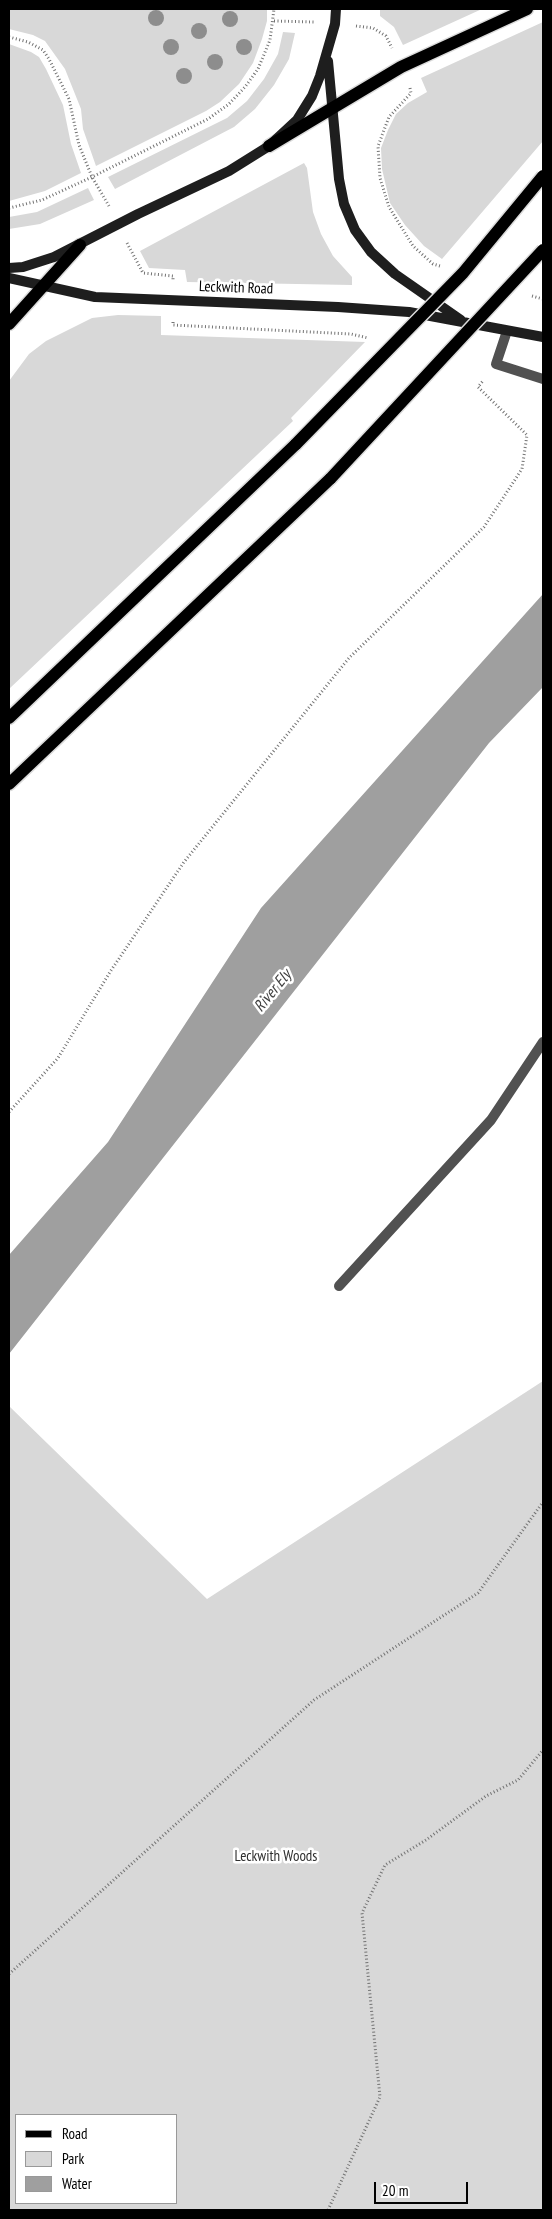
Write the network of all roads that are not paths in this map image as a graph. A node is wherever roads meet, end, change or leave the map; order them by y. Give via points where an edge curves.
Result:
1 (336, 9) edge
2 (527, 9) edge
3 (327, 54) junction
4 (332, 108) junction
5 (269, 146) junction
6 (543, 176) edge
7 (80, 245) junction
8 (543, 250) edge
9 (9, 268) edge
10 (9, 278) edge
11 (43, 286) junction
12 (464, 322) junction
13 (9, 324) edge
14 (507, 331) junction
15 (543, 337) edge
16 (543, 379) edge
17 (9, 718) edge
18 (9, 784) edge
19 (543, 1042) edge
20 (339, 1286) dead end

1 - 3 main road via 336,24
2 - 4 main road via 401,67
3 - 4 main road, Leckwith Road
3 - 5 main road via 312,96 297,120
4 - 5 main road
4 - 12 main road, Leckwith Road via 339,179 344,204 355,230 371,252 395,274
5 - 7 main road via 229,171
6 - 17 main road, bridge via 463,273 296,444
7 - 9 main road via 54,257
7 - 11 main road
8 - 18 main road, bridge via 330,478
10 - 11 main road, Leckwith Road
11 - 12 main road, Leckwith Road via 94,297 338,306 409,312
11 - 13 main road
12 - 14 main road, Leckwith Road
14 - 15 main road, Leckwith Road
14 - 16 street via 496,364
19 - 20 street via 491,1120

